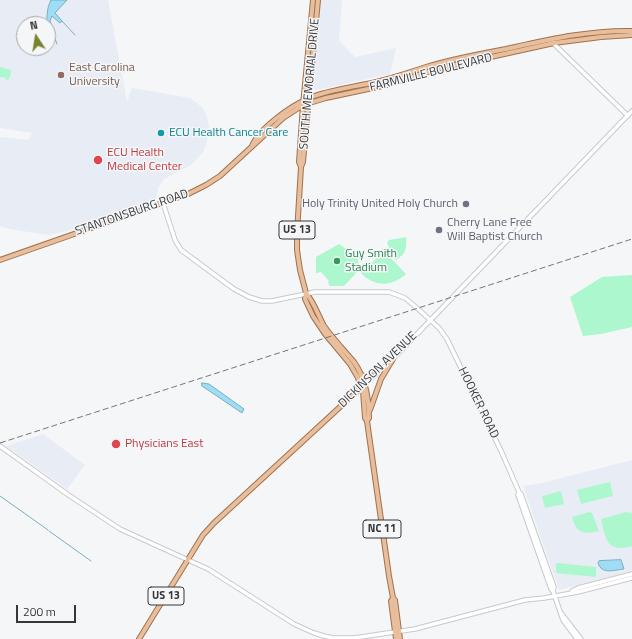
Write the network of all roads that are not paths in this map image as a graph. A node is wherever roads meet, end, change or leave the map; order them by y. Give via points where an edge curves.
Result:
1 (313, 0) edge
2 (318, 0) edge
3 (632, 31) edge
4 (632, 35) edge
5 (549, 39) junction
6 (554, 43) junction
7 (310, 88) junction
8 (320, 94) junction
9 (309, 98) junction
10 (303, 103) junction
11 (309, 103) junction
12 (632, 111) edge
13 (288, 113) junction
14 (628, 116) junction
15 (302, 119) junction
16 (252, 146) junction
17 (301, 167) junction
18 (163, 203) junction
19 (0, 260) edge
20 (306, 293) junction
21 (430, 320) junction
22 (393, 358) junction
23 (361, 375) junction
24 (375, 375) junction
25 (363, 386) junction
26 (369, 412) junction
27 (367, 421) junction
28 (0, 446) edge
29 (188, 559) junction
30 (632, 574) edge
31 (632, 578) edge
32 (609, 580) junction
33 (596, 587) junction
34 (571, 592) junction
35 (555, 596) junction
36 (560, 612) junction
37 (397, 632) junction
38 (139, 639) edge
39 (396, 639) edge
40 (400, 639) edge
41 (577, 639) edge
42 (581, 639) edge

1 - 10 main road, SOUTH MEMORIAL DRIVE / US 13
2 - 7 main road, SOUTH MEMORIAL DRIVE / US 13
3 - 5 main road, FARMVILLE BOULEVARD via 597,32
4 - 6 main road, FARMVILLE BOULEVARD
5 - 6 main road
5 - 8 main road, FARMVILLE BOULEVARD via 442,63 379,82
6 - 11 main road, FARMVILLE BOULEVARD via 441,68
6 - 14 main road
7 - 8 main road
7 - 9 main road, SOUTH MEMORIAL DRIVE / US 13
8 - 9 main road, FARMVILLE BOULEVARD
9 - 10 main road, STANTONSBURG ROAD
9 - 11 main road, SOUTH MEMORIAL DRIVE / US 13
10 - 11 main road, STANTONSBURG ROAD
10 - 13 main road, STANTONSBURG ROAD
10 - 15 main road, SOUTH MEMORIAL DRIVE / US 13
10 - 16 main road, STANTONSBURG ROAD via 280,115
11 - 17 main road, SOUTH MEMORIAL DRIVE / US 13 via 304,160
12 - 14 main road, DICKINSON AVENUE
13 - 15 main road via 298,114
13 - 16 main road, STANTONSBURG ROAD
14 - 21 main road, DICKINSON AVENUE
15 - 17 main road, SOUTH MEMORIAL DRIVE / US 13 via 299,162
16 - 18 main road, STANTONSBURG ROAD via 220,176 206,185
17 - 20 main road, SOUTH MEMORIAL DRIVE / US 13 via 297,250
18 - 19 main road, STANTONSBURG ROAD
18 - 20 main road, HOOKER ROAD via 180,250 234,289 262,301 277,301
20 - 21 main road, HOOKER ROAD via 389,292 405,298
20 - 23 main road, SOUTH MEMORIAL DRIVE / US 13 via 331,336
20 - 25 main road, SOUTH MEMORIAL DRIVE / US 13 via 305,299 313,316 352,367
21 - 22 main road, DICKINSON AVENUE
21 - 35 main road, HOOKER ROAD via 447,339 502,452 519,492
22 - 24 main road, DICKINSON AVENUE
22 - 26 main road via 383,373
23 - 24 main road
23 - 25 main road, SOUTH MEMORIAL DRIVE / US 13
24 - 25 main road, DICKINSON AVENUE
25 - 26 main road, SOUTH MEMORIAL DRIVE / NC 11 via 368,398
25 - 27 main road, SOUTH MEMORIAL DRIVE / NC 11
25 - 29 main road, DICKINSON AVENUE / US 13 via 214,523
26 - 27 main road, SOUTH MEMORIAL DRIVE / NC 11
27 - 37 main road, SOUTH MEMORIAL DRIVE / NC 11 via 395,600
28 - 29 main road via 120,528
29 - 37 main road via 227,580 294,624 314,633 344,638
29 - 38 main road, DICKINSON AVENUE / US 13
30 - 32 main road
31 - 33 main road
32 - 33 main road
32 - 34 main road
33 - 34 main road
34 - 35 main road
35 - 36 main road, HOOKER ROAD
35 - 37 main road via 525,600
36 - 41 main road, HOOKER ROAD
36 - 42 main road, HOOKER ROAD
37 - 39 main road, SOUTH MEMORIAL DRIVE / NC 11
37 - 40 main road, SOUTH MEMORIAL DRIVE / NC 11

